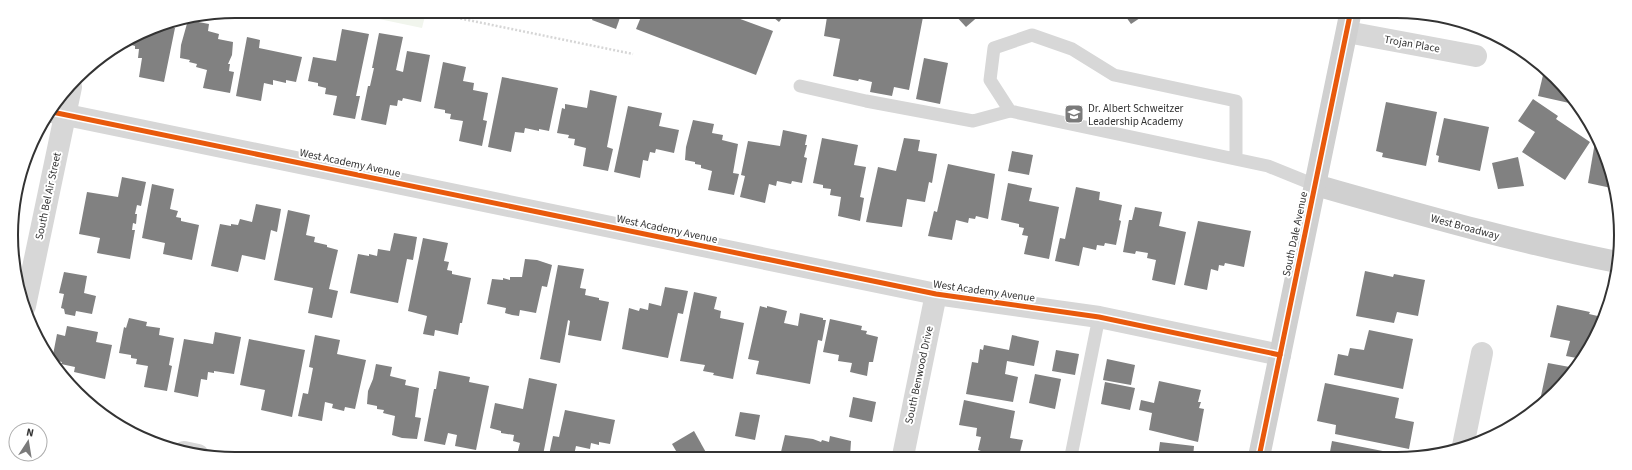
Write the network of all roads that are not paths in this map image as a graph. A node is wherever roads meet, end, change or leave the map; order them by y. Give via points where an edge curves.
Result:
1 (1349, 24) edge
2 (1476, 56) dead end
3 (800, 86) dead end
4 (66, 99) edge
5 (1010, 111) junction
6 (59, 114) edge
7 (1236, 159) junction
8 (1315, 185) junction
9 (1612, 261) edge
10 (936, 294) junction
11 (27, 296) edge
12 (1099, 317) junction
13 (1482, 353) dead end
14 (1280, 355) junction
15 (1464, 441) edge
16 (904, 452) edge
17 (1073, 452) edge
18 (1260, 452) edge

1 - 2 street, Trojan Place
1 - 8 street, South Dale Avenue
3 - 5 lane via 972,120
4 - 6 street, South Bel Air Street
5 - 7 lane
5 - 7 lane via 990,80 994,48 1032,35 1072,49 1114,75 1236,101
6 - 10 street, West Academy Avenue
6 - 11 street, South Bel Air Street
7 - 8 lane via 1268,166
8 - 9 street, West Broadway via 1487,233
8 - 14 street, South Dale Avenue
10 - 12 street, West Academy Avenue
10 - 16 street, South Benwood Drive
12 - 14 street, West Academy Avenue
12 - 17 lane
13 - 15 street
14 - 18 street, South Dale Avenue

